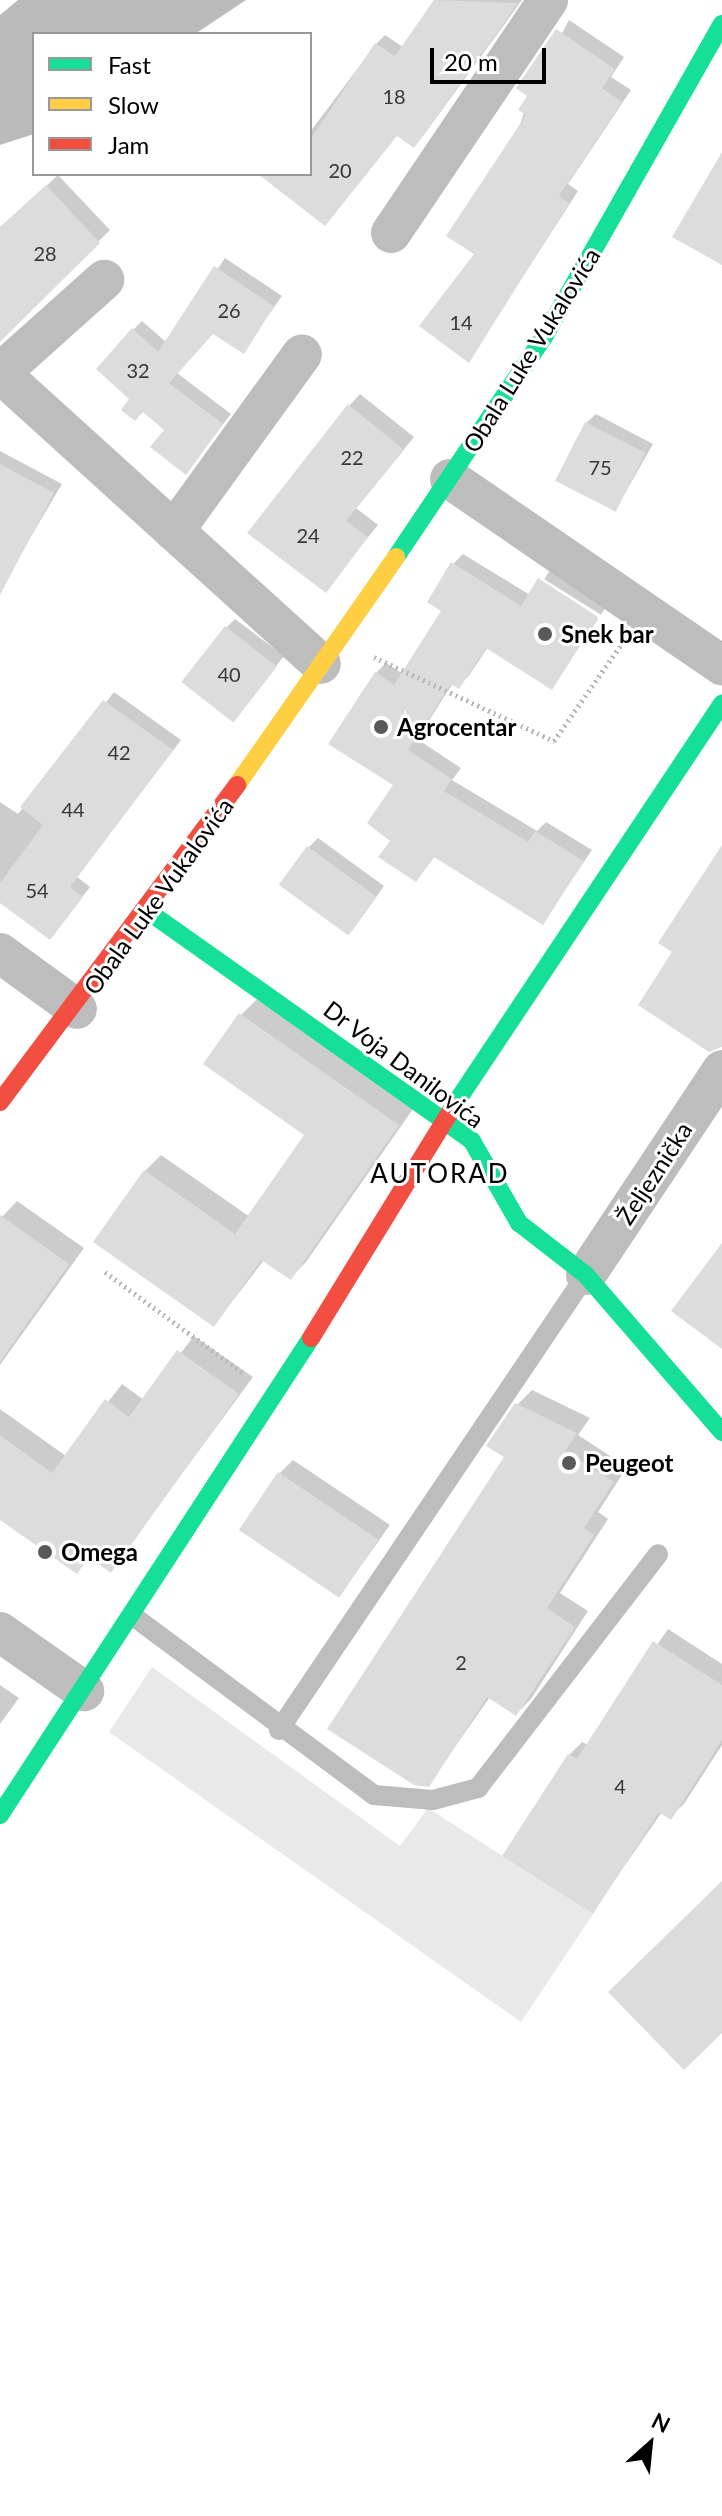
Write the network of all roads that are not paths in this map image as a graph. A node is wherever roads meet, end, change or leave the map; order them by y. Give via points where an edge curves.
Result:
1 (548, 0) edge
2 (722, 24) edge
3 (391, 233) dead end
4 (104, 280) dead end
5 (302, 354) dead end
6 (0, 373) edge
7 (450, 479) junction
8 (174, 531) junction
9 (329, 652) junction
10 (722, 665) edge
11 (722, 704) edge
12 (149, 912) junction
13 (0, 953) edge
14 (77, 1009) junction
15 (722, 1070) edge
16 (0, 1102) edge
17 (445, 1119) junction
18 (586, 1275) junction
19 (722, 1432) edge
20 (658, 1554) dead end
21 (133, 1616) junction
22 (0, 1632) edge
23 (84, 1691) junction
24 (279, 1730) junction
25 (0, 1815) edge

1 - 3 street
2 - 7 street, Obala Luke Vukalovića via 544,337
4 - 6 street
5 - 8 street
6 - 8 street
7 - 9 street, Obala Luke Vukalovića
7 - 10 street
8 - 9 street
9 - 12 street, Obala Luke Vukalovića
11 - 17 street
12 - 14 street, Obala Luke Vukalovića
12 - 17 street, Dr Voja Danilovića
13 - 14 street, Obala Luke Vukalovića
14 - 16 street, Obala Luke Vukalovića
15 - 18 street, Željeznička
17 - 18 street, Dr Voja Danilovića via 472,1141 519,1223
17 - 21 street
18 - 19 street, Dr Voja Danilovića
18 - 24 lane
20 - 24 lane via 478,1788 433,1800 374,1795
21 - 23 street
21 - 24 lane
22 - 23 street
23 - 25 street

